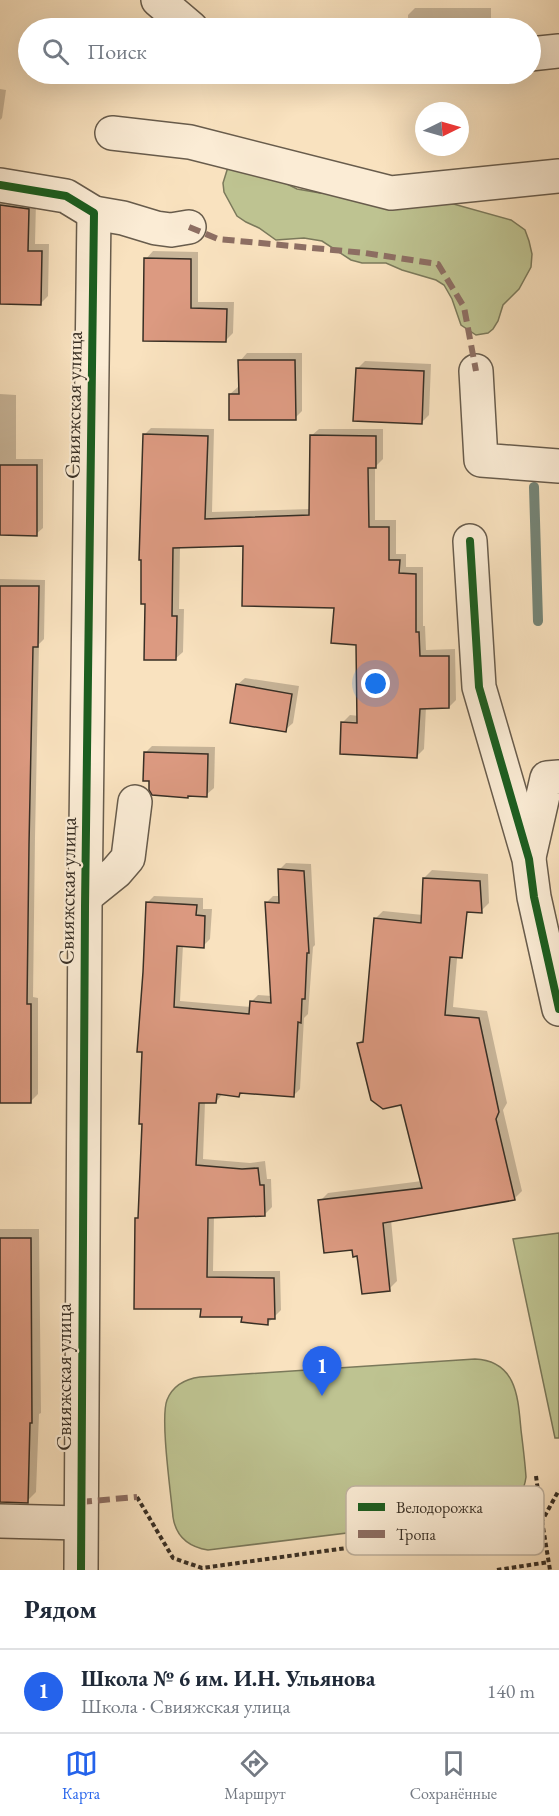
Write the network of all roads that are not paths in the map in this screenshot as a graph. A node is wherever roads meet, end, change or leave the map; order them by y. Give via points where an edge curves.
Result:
1 (158, 0) edge
2 (179, 18) edge
3 (559, 51) edge
4 (541, 53) edge
5 (112, 133) dead end
6 (559, 176) edge
7 (0, 185) edge
8 (94, 213) junction
9 (189, 227) dead end
10 (476, 371) dead end
11 (559, 466) edge
12 (470, 541) dead end
13 (559, 777) edge
14 (135, 802) dead end
15 (529, 859) junction
16 (85, 897) junction
17 (559, 1009) edge
18 (0, 1521) edge
19 (80, 1523) junction
20 (81, 1570) edge

1 - 2 street
3 - 4 street
5 - 6 street via 190,142 391,193
7 - 8 street via 66,196
8 - 9 street via 156,228
8 - 16 street, Свияжская улица
10 - 11 street via 481,460
12 - 15 street via 478,687
13 - 15 street via 547,778
14 - 16 street via 128,858
15 - 17 street
16 - 19 street, Свияжская улица
18 - 19 street
19 - 20 street, Свияжская улица

